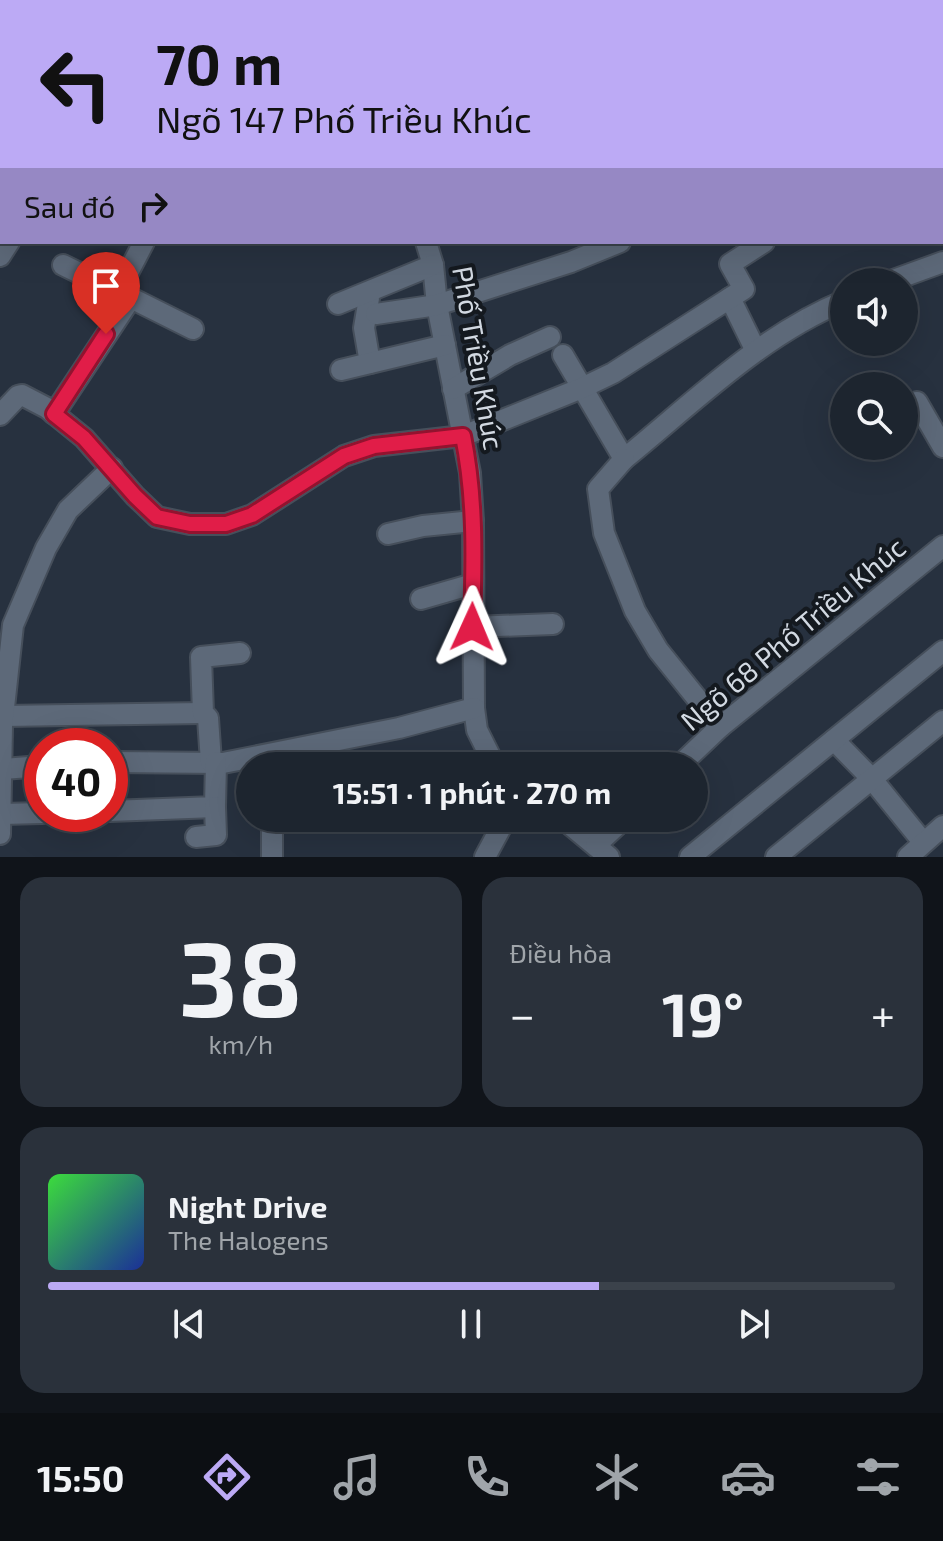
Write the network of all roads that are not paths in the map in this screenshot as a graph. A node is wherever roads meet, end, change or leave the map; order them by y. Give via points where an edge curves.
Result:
1 (143, 244) edge
2 (427, 244) edge
3 (615, 244) edge
4 (761, 244) edge
5 (943, 262) edge
6 (63, 265) dead end
7 (433, 265) junction
8 (918, 271) edge
9 (370, 291) junction
10 (125, 295) junction
11 (730, 298) junction
12 (338, 304) dead end
13 (437, 305) junction
14 (830, 307) edge
15 (376, 314) dead end
16 (193, 329) dead end
17 (550, 337) dead end
18 (445, 345) junction
19 (756, 351) junction
20 (563, 355) dead end
21 (370, 363) junction
22 (341, 370) dead end
23 (582, 388) junction
24 (453, 389) junction
25 (918, 404) edge
26 (54, 414) junction
27 (0, 415) edge
28 (463, 436) junction
29 (943, 447) edge
30 (624, 459) junction
31 (112, 468) junction
32 (473, 521) junction
33 (388, 534) dead end
34 (943, 546) edge
35 (473, 584) junction
36 (421, 599) dead end
37 (6, 623) edge
38 (553, 624) dead end
39 (472, 627) junction
40 (943, 651) edge
41 (240, 653) dead end
42 (474, 708) junction
43 (203, 713) junction
44 (943, 721) edge
45 (2, 722) edge
46 (720, 727) junction
47 (834, 740) junction
48 (300, 752) edge
49 (486, 752) edge
50 (694, 752) edge
51 (128, 762) edge
52 (214, 762) junction
53 (236, 762) edge
54 (24, 767) edge
55 (3, 769) junction
56 (871, 778) junction
57 (215, 807) junction
58 (128, 810) edge
59 (24, 818) edge
60 (1, 824) edge
61 (943, 826) edge
62 (272, 832) edge
63 (498, 832) edge
64 (579, 832) edge
65 (616, 832) edge
66 (196, 837) dead end
67 (923, 842) junction
68 (603, 851) edge
69 (272, 857) edge
70 (485, 857) edge
71 (690, 857) edge
72 (776, 857) edge
73 (908, 857) edge

1 - 10 street
2 - 7 street, Phố Triều Khúc
3 - 13 street
4 - 11 street via 730,264 744,289
5 - 8 street
6 - 10 street
7 - 9 street
7 - 13 street, Phố Triều Khúc
9 - 12 street
9 - 21 street via 364,328
10 - 16 street
10 - 26 street
11 - 19 street
11 - 23 street
13 - 15 street
13 - 18 street, Phố Triều Khúc
14 - 19 street
17 - 24 street
18 - 21 street
18 - 24 street, Phố Triều Khúc
19 - 30 street
20 - 23 street
21 - 22 street
23 - 28 street
23 - 30 street
24 - 28 street, Phố Triều Khúc
25 - 29 street
26 - 27 street via 22,395
26 - 31 street
28 - 31 street via 374,446 344,456 252,515 226,524 157,517
28 - 32 street, Phố Triều Khúc
30 - 46 street via 598,489 604,533 642,624
31 - 37 street via 68,510
32 - 33 street
32 - 35 street, Phố Triều Khúc
34 - 46 street, Ngõ 68 Phố Triều Khúc
35 - 36 street
35 - 39 street, Phố Triều Khúc
37 - 45 street
38 - 39 street
39 - 42 street, Phố Triều Khúc
40 - 47 street
41 - 43 street via 201,657
42 - 48 street
42 - 49 street, Phố Triều Khúc
43 - 45 street
43 - 52 street
44 - 56 street
45 - 55 street
46 - 50 street, Ngõ 68 Phố Triều Khúc
47 - 56 street
47 - 71 street
51 - 52 street
52 - 53 street
52 - 57 street
54 - 55 street
55 - 60 street
56 - 67 street
56 - 72 street
57 - 58 street
57 - 66 street via 216,835
59 - 60 street
61 - 67 street
62 - 69 street
63 - 70 street
64 - 68 street
65 - 68 street
67 - 73 street

